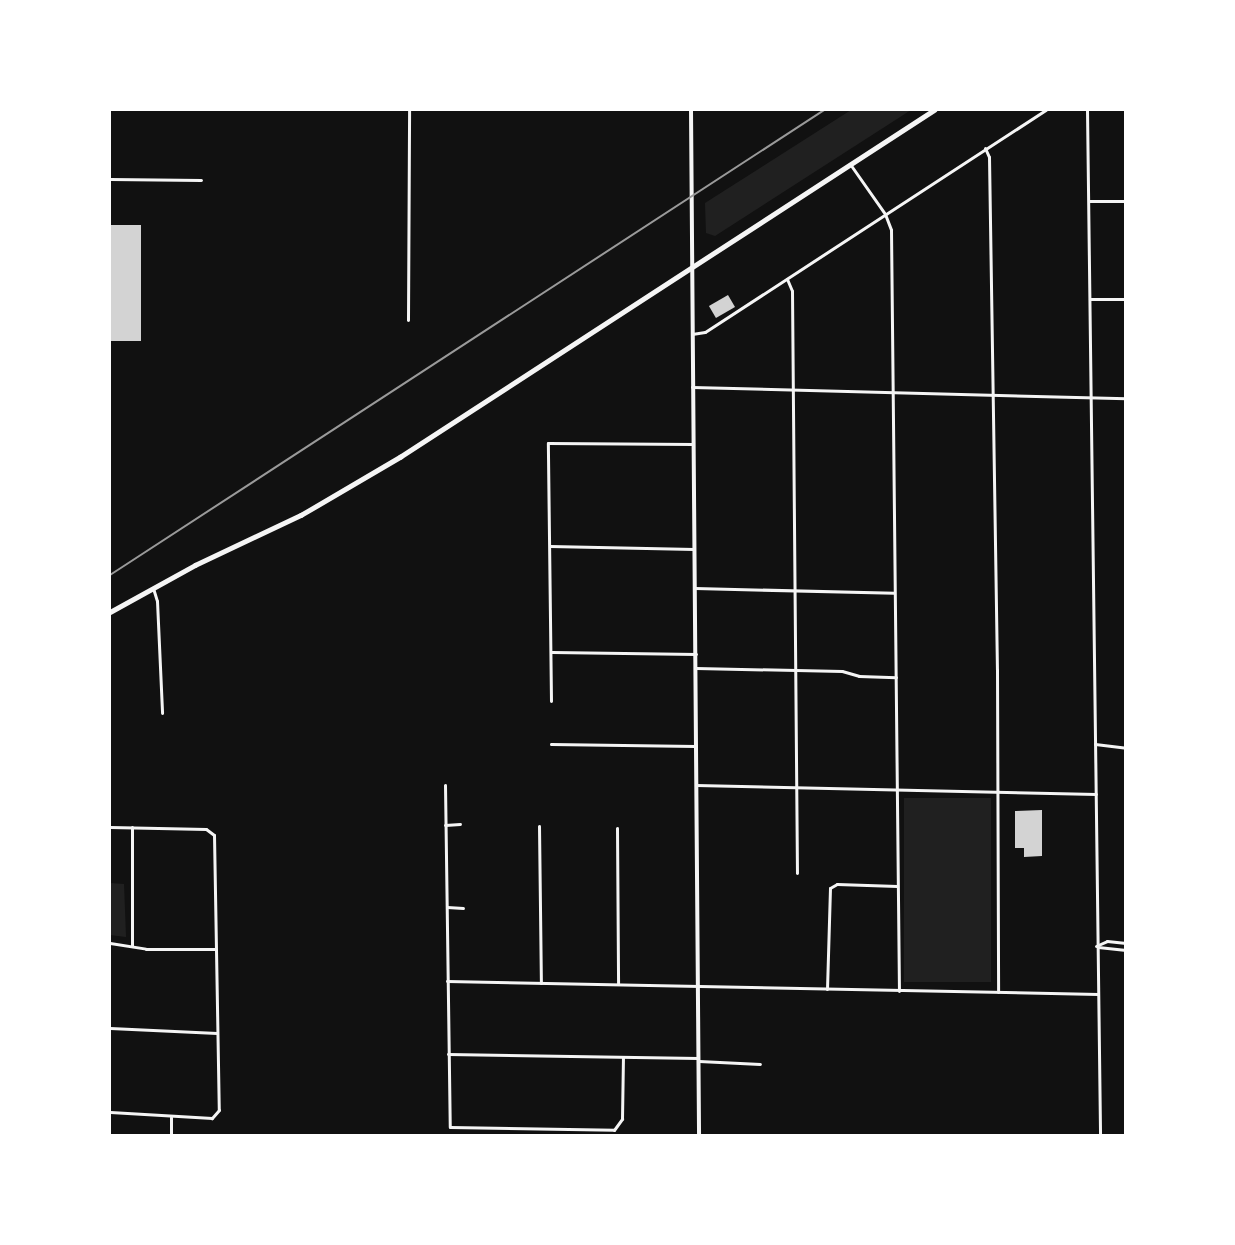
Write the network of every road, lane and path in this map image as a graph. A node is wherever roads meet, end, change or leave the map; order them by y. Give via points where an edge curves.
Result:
1 (407, 110) edge
2 (691, 110) edge
3 (934, 110) edge
4 (1046, 110) edge
5 (1088, 110) edge
6 (986, 148) junction
7 (850, 164) junction
8 (110, 179) edge
9 (201, 180) dead end
10 (1089, 201) junction
11 (1125, 201) edge
12 (885, 214) junction
13 (692, 267) junction
14 (788, 279) junction
15 (1090, 299) junction
16 (1125, 299) edge
17 (408, 320) dead end
18 (692, 334) junction
19 (692, 387) junction
20 (792, 389) junction
21 (892, 391) junction
22 (992, 395) junction
23 (1091, 397) junction
24 (1125, 398) edge
25 (693, 444) junction
26 (550, 546) junction
27 (694, 549) junction
28 (153, 588) junction
29 (695, 588) junction
30 (794, 592) junction
31 (894, 593) junction
32 (110, 612) edge
33 (552, 652) junction
34 (696, 654) junction
35 (696, 669) junction
36 (795, 670) junction
37 (896, 677) junction
38 (552, 701) dead end
39 (162, 713) dead end
40 (551, 744) dead end
41 (1094, 744) junction
42 (695, 746) junction
43 (1125, 748) edge
44 (445, 785) dead end
45 (696, 785) junction
46 (797, 788) junction
47 (897, 790) junction
48 (996, 792) junction
49 (1096, 794) junction
50 (460, 824) dead end
51 (446, 825) junction
52 (539, 826) dead end
53 (110, 827) edge
54 (132, 827) junction
55 (617, 828) dead end
56 (797, 873) dead end
57 (897, 886) junction
58 (446, 907) junction
59 (463, 908) dead end
60 (110, 943) edge
61 (1125, 943) edge
62 (132, 946) junction
63 (1096, 946) junction
64 (215, 949) junction
65 (1125, 950) edge
66 (447, 981) junction
67 (541, 983) junction
68 (618, 984) junction
69 (696, 985) junction
70 (827, 989) junction
71 (899, 991) junction
72 (998, 992) junction
73 (1098, 994) junction
74 (110, 1029) edge
75 (217, 1034) junction
76 (448, 1054) junction
77 (623, 1057) junction
78 (698, 1059) junction
79 (760, 1064) dead end
80 (110, 1112) edge
81 (171, 1117) junction
82 (171, 1136) edge
83 (699, 1136) edge
84 (1100, 1136) edge

1 - 17 street
2 - 13 street
3 - 7 main road
4 - 6 street
5 - 10 street
6 - 12 street
6 - 22 street
7 - 12 street
7 - 13 main road
8 - 9 street
10 - 11 street
10 - 15 street
12 - 14 street
12 - 21 street via 891,230
13 - 18 street
13 - 28 main road via 351,486
14 - 18 street via 705,332
14 - 20 street via 792,291
15 - 16 street
15 - 23 street
18 - 19 street
19 - 20 street
19 - 25 street
20 - 21 street
20 - 30 street
21 - 22 street
21 - 31 street
22 - 23 street
22 - 48 street
23 - 24 street
23 - 41 street
25 - 26 street via 548,443
25 - 27 street
26 - 27 street
26 - 33 street
27 - 29 street
28 - 32 main road
28 - 39 street via 157,601
29 - 30 street
29 - 34 street
30 - 31 street
30 - 36 street
31 - 37 street
33 - 34 street
33 - 38 street
34 - 35 street
35 - 36 street
35 - 42 street
36 - 37 street
36 - 46 street
37 - 47 street
40 - 42 street
41 - 43 street
41 - 49 street
42 - 45 street
44 - 51 street
45 - 46 street
45 - 69 street
46 - 47 street
46 - 56 street
47 - 48 street
47 - 57 street
48 - 49 street
48 - 72 street
49 - 63 street
50 - 51 street
51 - 58 street
52 - 67 street
53 - 54 street
54 - 62 street
54 - 64 street via 212,830
55 - 68 street
57 - 70 street via 837,884 830,888
57 - 71 street
58 - 59 street
58 - 66 street
60 - 62 street
61 - 63 street via 1107,941
62 - 64 street
63 - 65 street
63 - 73 street
64 - 75 street
66 - 67 street
66 - 76 street
67 - 68 street
68 - 69 street
69 - 70 street
69 - 78 street
70 - 71 street
71 - 72 street
72 - 73 street
73 - 84 street
74 - 75 street
75 - 81 street via 217,1116
76 - 77 street
76 - 77 street via 450,1126 614,1130 620,1127
77 - 78 street
78 - 79 street
78 - 83 street
80 - 81 street
81 - 82 street

